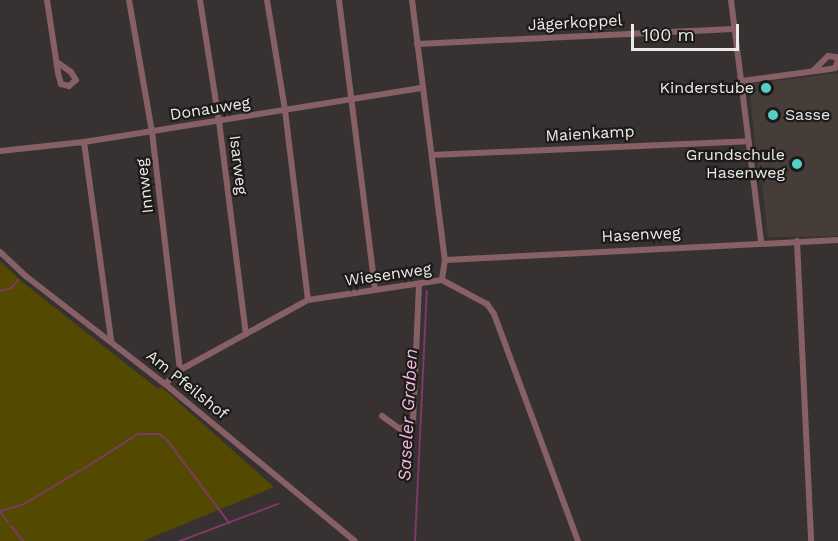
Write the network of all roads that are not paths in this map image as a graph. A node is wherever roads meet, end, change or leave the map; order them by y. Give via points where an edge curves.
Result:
1 (47, 0) edge
2 (129, 0) edge
3 (200, 0) edge
4 (267, 0) edge
5 (339, 0) edge
6 (412, 0) edge
7 (731, 0) edge
8 (734, 29) junction
9 (417, 44) junction
10 (58, 63) dead end
11 (813, 71) dead end
12 (742, 81) junction
13 (423, 88) junction
14 (353, 100) junction
15 (285, 110) junction
16 (219, 121) junction
17 (152, 132) junction
18 (749, 141) junction
19 (84, 142) junction
20 (0, 152) edge
21 (432, 155) junction
22 (838, 240) edge
23 (797, 241) junction
24 (761, 242) junction
25 (0, 252) edge
26 (445, 260) junction
27 (442, 280) junction
28 (419, 284) junction
29 (375, 290) junction
30 (308, 300) junction
31 (246, 334) junction
32 (111, 340) junction
33 (180, 370) junction
34 (165, 384) junction
35 (382, 416) dead end
36 (355, 541) edge
37 (578, 541) edge
38 (811, 541) edge

1 - 10 street
2 - 17 street, Innweg
3 - 16 street, Isarweg
4 - 15 street
5 - 14 street
6 - 9 street
7 - 8 street
8 - 9 street, Jägerkoppel
8 - 12 street
9 - 13 street
11 - 12 street
12 - 18 street
13 - 14 street, Donauweg
13 - 21 street
14 - 15 street, Donauweg
14 - 29 street
15 - 16 street, Donauweg
15 - 30 street
16 - 17 street, Donauweg
16 - 31 street, Isarweg
17 - 19 street, Donauweg
17 - 33 street, Innweg
18 - 21 street, Maienkamp
18 - 24 street
19 - 20 street, Donauweg
19 - 32 street
21 - 26 street
22 - 23 street, Hasenweg
23 - 24 street, Hasenweg
23 - 38 street
24 - 26 street, Hasenweg
25 - 32 street, Am Pfeilshof
26 - 27 street
27 - 28 street, Wiesenweg
27 - 37 street, Wiesenweg via 488,304 494,314
28 - 29 street, Wiesenweg
28 - 35 street via 413,422 400,429
29 - 30 street, Wiesenweg
30 - 31 street, Wiesenweg
31 - 33 street, Wiesenweg
32 - 34 street, Am Pfeilshof
33 - 34 street, Wiesenweg
34 - 36 street, Am Pfeilshof

